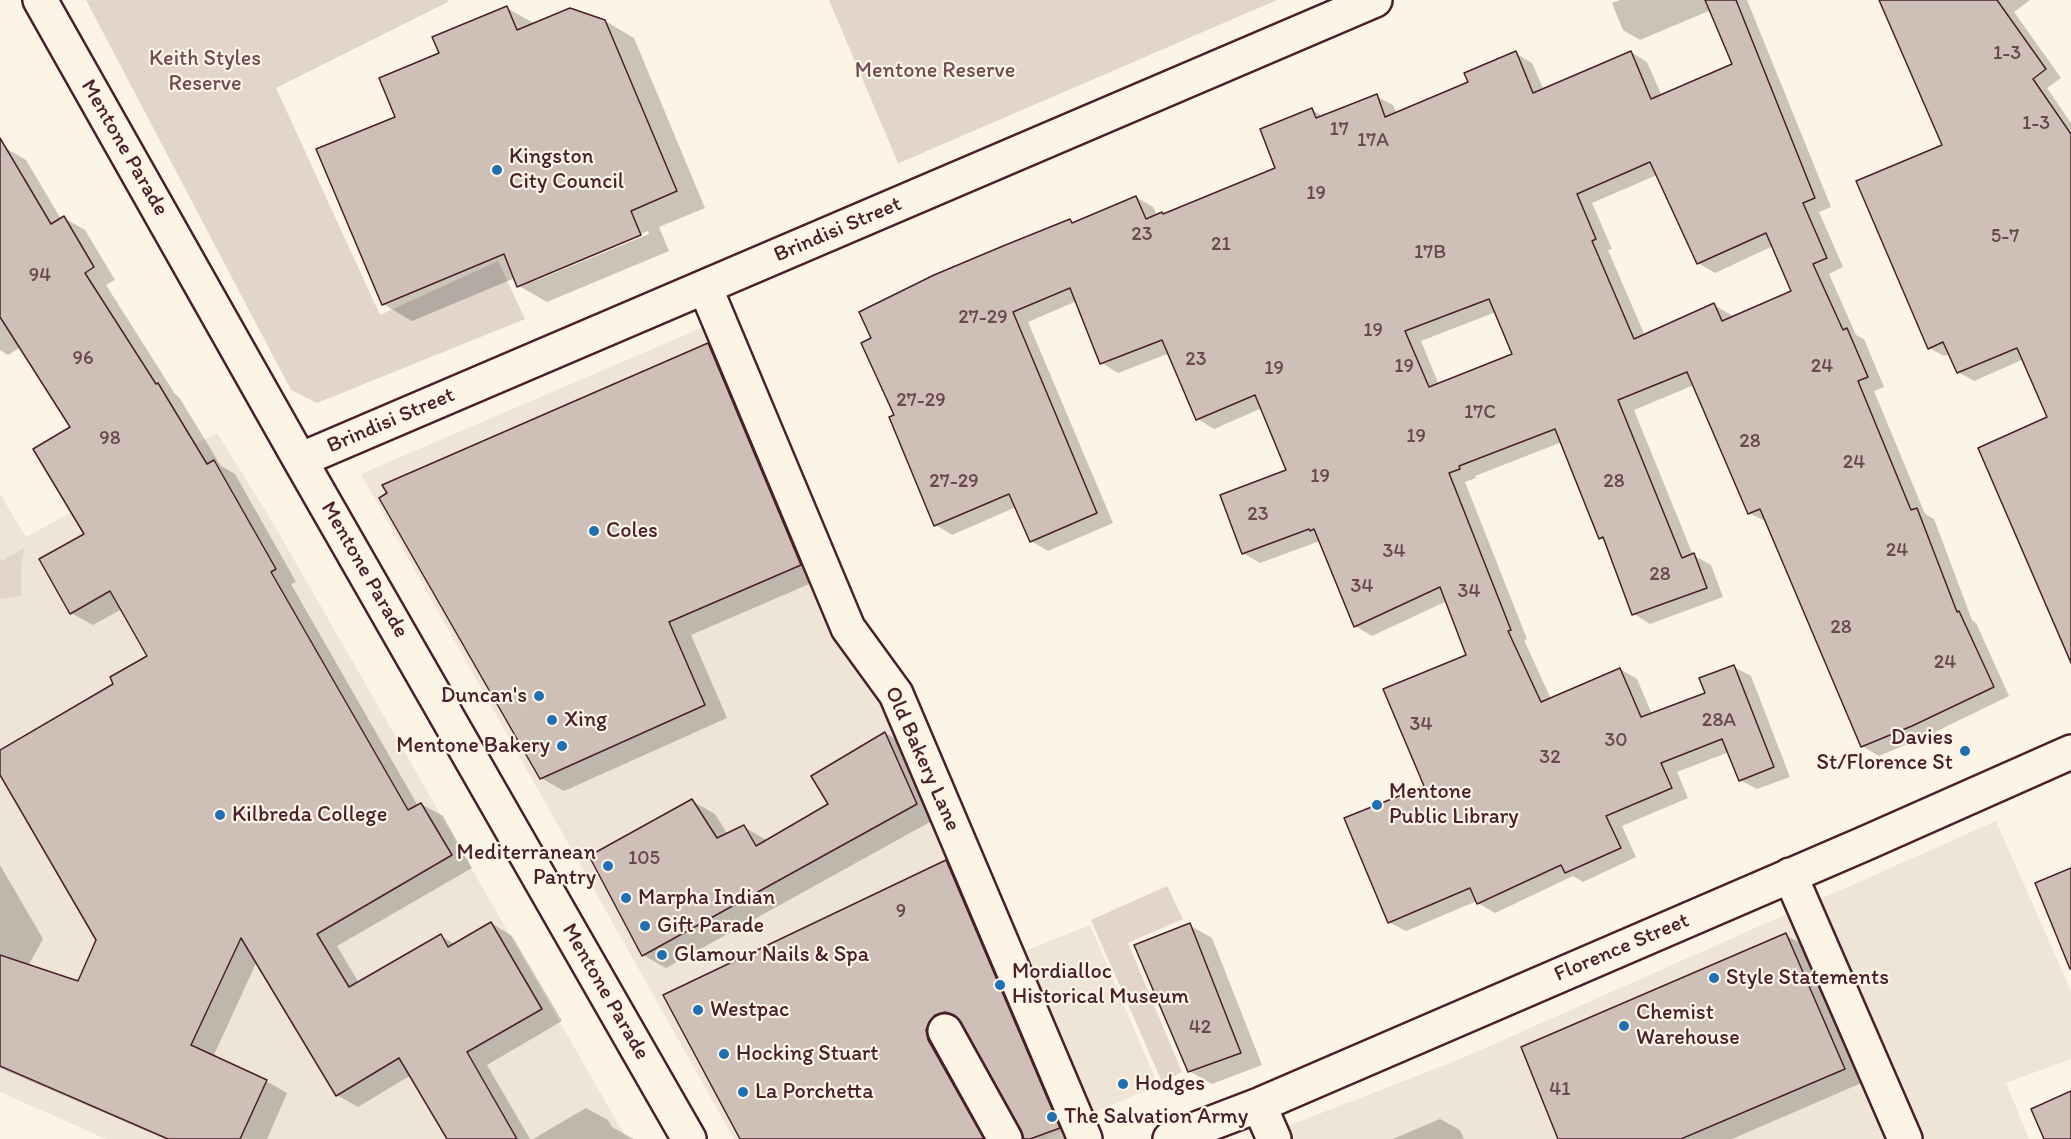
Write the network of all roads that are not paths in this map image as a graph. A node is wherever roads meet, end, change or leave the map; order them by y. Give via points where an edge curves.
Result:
1 (40, 0) edge
2 (1375, 0) edge
3 (705, 287) junction
4 (300, 460) junction
5 (2071, 752) edge
6 (1790, 875) junction
7 (945, 1031) dead end
8 (1259, 1105) junction
9 (690, 1139) edge
10 (1005, 1139) edge
11 (1085, 1139) edge
12 (1170, 1139) edge
13 (1274, 1139) edge
14 (1905, 1139) edge

1 - 4 street, Mentone Parade
2 - 3 street, Brindisi Street
3 - 4 street, Brindisi Street
3 - 11 street, Old Bakery Lane via 848,628 896,694
4 - 9 street, Mentone Parade
5 - 6 street, Florence Street
6 - 8 street, Florence Street
6 - 14 street
7 - 10 street
8 - 12 street, Florence Street
8 - 13 street

